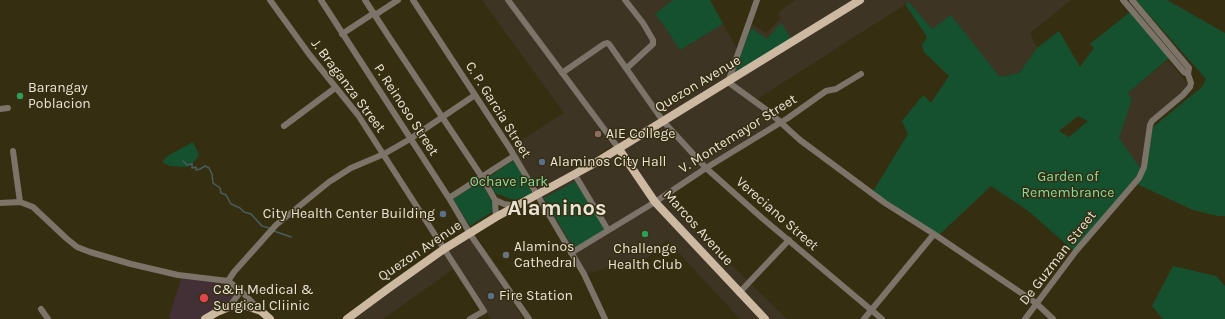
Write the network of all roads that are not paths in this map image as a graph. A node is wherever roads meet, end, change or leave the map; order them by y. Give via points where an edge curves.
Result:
1 (270, 0) edge
2 (321, 0) edge
3 (365, 0) edge
4 (398, 0) edge
5 (413, 0) edge
6 (508, 0) edge
7 (625, 0) edge
8 (757, 0) edge
9 (860, 0) edge
10 (1123, 0) edge
11 (1132, 0) edge
12 (374, 14) junction
13 (342, 34) junction
14 (1156, 34) junction
15 (627, 68) junction
16 (562, 73) junction
17 (861, 74) dead end
18 (728, 82) junction
19 (335, 88) junction
20 (475, 95) junction
21 (8, 108) dead end
22 (0, 109) edge
23 (443, 118) junction
24 (662, 121) junction
25 (781, 122) junction
26 (284, 126) dead end
27 (410, 139) junction
28 (619, 149) junction
29 (13, 151) dead end
30 (384, 154) junction
31 (514, 156) junction
32 (706, 168) junction
33 (575, 175) junction
34 (482, 177) junction
35 (537, 196) junction
36 (449, 198) junction
37 (495, 200) junction
38 (20, 202) junction
39 (655, 202) junction
40 (0, 203) edge
41 (517, 206) junction
42 (496, 217) junction
43 (608, 230) junction
44 (470, 233) junction
45 (934, 234) junction
46 (789, 240) junction
47 (444, 249) junction
48 (571, 253) junction
49 (228, 281) junction
50 (241, 291) junction
51 (739, 293) junction
52 (1036, 303) junction
53 (229, 307) junction
54 (41, 309) dead end
55 (872, 310) junction
56 (261, 312) junction
57 (482, 312) junction
58 (48, 319) edge
59 (205, 319) edge
60 (270, 319) edge
61 (347, 319) edge
62 (470, 319) edge
63 (484, 319) edge
64 (529, 319) edge
65 (605, 319) edge
66 (765, 319) edge
67 (864, 319) edge
68 (882, 319) edge
69 (1025, 319) edge
70 (1053, 319) edge

1 - 19 street, J. Braganza Street
2 - 13 street, P. Reinoso Street
3 - 12 street
4 - 12 street
5 - 20 street, C. P. Garcia Street
6 - 16 street
7 - 15 street via 653,40 653,44
8 - 18 street
9 - 18 main road, Quezon Avenue
10 - 14 street
11 - 14 street
12 - 13 street
12 - 23 street
13 - 27 street, P. Reinoso Street
14 - 52 street, De Guzman Street via 1189,68 1186,73 1191,83 1189,89 1150,125 1144,166 1139,178
15 - 16 street, Vereciano Street via 607,42
15 - 24 street, Vereciano Street
16 - 28 street
17 - 25 street, V. Montemayor Street via 836,90 826,91
18 - 24 main road, Quezon Avenue
18 - 25 street
19 - 26 street
19 - 30 street, J. Braganza Street via 358,115
20 - 23 street
20 - 31 street, C. P. Garcia Street
21 - 22 street
23 - 27 street
23 - 34 street
24 - 28 main road, Quezon Avenue
24 - 32 street, Vereciano Street
25 - 32 street, V. Montemayor Street
25 - 45 street via 800,140 885,203
27 - 30 street
27 - 36 street, P. Reinoso Street
28 - 33 main road, Quezon Avenue
28 - 39 main road, Marcos Avenue
29 - 38 street
30 - 47 street, J. Braganza Street
30 - 49 street via 351,168 283,218
31 - 34 street
31 - 35 street, C. P. Garcia Street
32 - 39 street, V. Montemayor Street
32 - 46 street, Vereciano Street
33 - 35 main road, Quezon Avenue
33 - 43 street
34 - 36 street
34 - 37 street
35 - 41 main road, Quezon Avenue
35 - 48 street, C. P. Garcia Street
36 - 44 street, P. Reinoso Street
37 - 41 street
37 - 42 street
38 - 40 street
38 - 49 street via 32,207 77,247 90,252 178,275
39 - 43 street, V. Montemayor Street
39 - 51 main road, Marcos Avenue
41 - 42 main road, Quezon Avenue
42 - 44 main road, Quezon Avenue
43 - 48 street, V. Montemayor Street
44 - 47 main road, Quezon Avenue
44 - 64 street, P. Reinoso Street
45 - 52 street
45 - 55 street
46 - 51 street
46 - 55 street, Vereciano Street
47 - 57 street, J. Braganza Street
47 - 61 main road, Quezon Avenue
48 - 65 street, C. P. Garcia Street
49 - 50 street
50 - 53 street
50 - 56 street
51 - 66 main road, Marcos Avenue
52 - 69 street, De Guzman Street
52 - 70 street
53 - 56 main road via 246,306
53 - 59 main road
54 - 58 street
55 - 67 street
55 - 68 street, Vereciano Street
56 - 60 main road
57 - 62 street
57 - 63 street, J. Braganza Street

